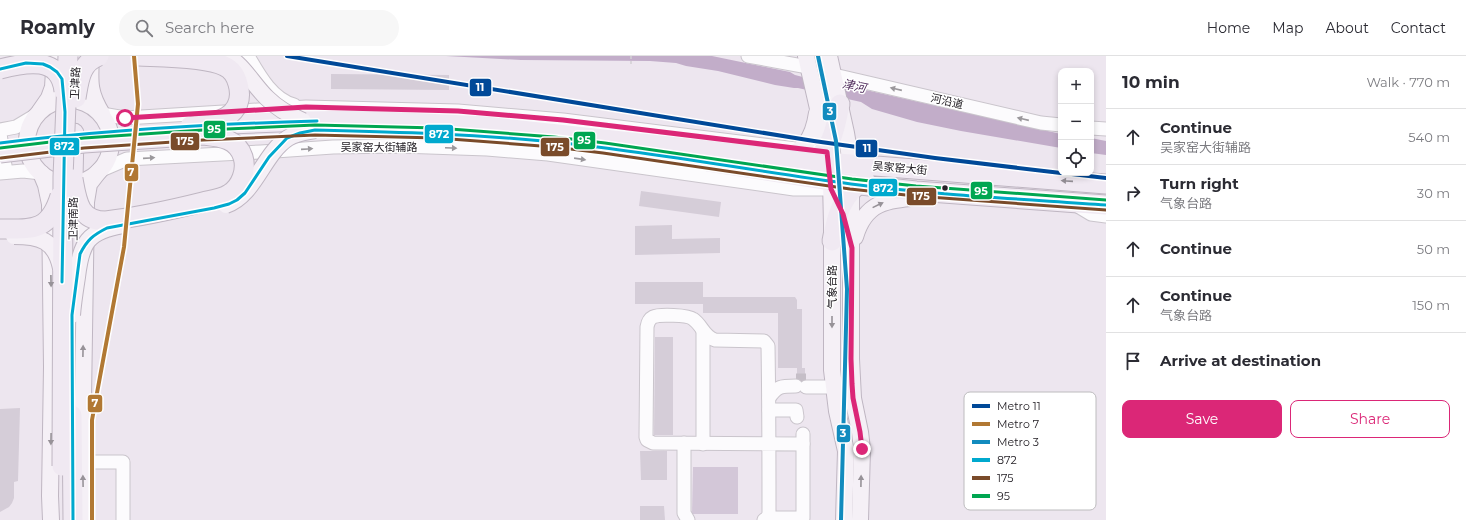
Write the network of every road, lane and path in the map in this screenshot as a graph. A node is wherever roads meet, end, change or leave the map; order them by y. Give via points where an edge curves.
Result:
1 (27, 56) edge
2 (55, 56) edge
3 (68, 56) edge
4 (77, 56) edge
5 (91, 56) edge
6 (99, 56) edge
7 (139, 56) edge
8 (226, 56) edge
9 (248, 56) edge
10 (631, 56) edge
11 (748, 56) edge
12 (829, 56) edge
13 (0, 62) edge
14 (631, 65) dead end
15 (808, 66) edge
16 (0, 69) edge
17 (834, 77) junction
18 (840, 104) junction
19 (817, 106) junction
20 (70, 111) junction
21 (102, 114) junction
22 (36, 115) junction
23 (125, 118) junction
24 (308, 119) junction
25 (1058, 125) edge
26 (1094, 128) edge
27 (1106, 129) edge
28 (0, 130) edge
29 (200, 130) junction
30 (0, 134) edge
31 (0, 143) edge
32 (650, 149) junction
33 (0, 153) edge
34 (818, 156) junction
35 (128, 159) junction
36 (715, 163) junction
37 (850, 164) junction
38 (907, 168) junction
39 (99, 171) junction
40 (3, 173) edge
41 (41, 173) junction
42 (68, 178) junction
43 (828, 183) junction
44 (1106, 184) edge
45 (853, 186) junction
46 (952, 194) junction
47 (1074, 204) junction
48 (1106, 205) edge
49 (841, 208) junction
50 (1106, 216) edge
51 (0, 230) edge
52 (0, 236) edge
53 (832, 241) junction
54 (852, 248) junction
55 (62, 272) junction
56 (72, 315) junction
57 (703, 331) junction
58 (768, 370) junction
59 (801, 383) junction
60 (833, 384) junction
61 (769, 404) junction
62 (797, 417) dead end
63 (684, 444) junction
64 (703, 444) junction
65 (769, 444) junction
66 (72, 464) junction
67 (766, 519) edge
68 (51, 520) edge
69 (62, 520) edge
70 (73, 520) edge
71 (84, 520) edge
72 (123, 520) edge
73 (688, 520) edge
74 (844, 520) edge
75 (860, 520) edge

1 - 13 main road
2 - 22 main road via 53,87 49,98
3 - 20 highway, 卫津路, bridge
4 - 20 highway, 卫津路, bridge
5 - 21 main road via 90,82 94,100
6 - 20 highway, bridge via 83,69
7 - 29 highway, bridge via 213,61 233,73 240,91 240,100 232,113
8 - 24 main road, bridge via 282,111
9 - 24 street via 256,71 280,99
10 - 14 path
11 - 15 street
12 - 17 main road, 气象台路
15 - 19 main road, 气象台路
16 - 20 highway, bridge via 32,61 51,64 62,78
17 - 18 main road, 气象台路
25 -> 17 street, 河沿道
18 - 34 highway via 836,126
18 - 37 main road, 气象台路
19 - 34 main road, 气象台路
19 - 34 main road via 816,121 810,138
20 - 42 highway, 卫津南路, bridge
21 - 22 main road via 87,104 74,100 60,101
21 - 23 street
21 - 39 main road via 110,137 110,151
22 - 28 street via 16,127
22 - 41 main road via 29,128 27,142 30,156
23 - 24 street
23 - 35 street
24 - 29 highway, 吴家窑大街, bridge
24 - 32 highway, 吴家窑大街 via 485,126
24 - 34 street via 397,109 508,115 618,126
24 - 56 main road, bridge via 269,157 245,193 237,200 182,215 107,228 93,235 80,254
26 - 27 street
29 - 31 highway, 吴家窑大街, bridge via 87,133
29 - 33 highway, 吴家窑大街, bridge
29 - 42 highway, bridge via 232,141 242,155 245,168 240,181 236,189 222,197 161,212 98,221 88,216 80,207
30 - 40 street
32 - 34 highway, 吴家窑大街 via 768,156
32 - 36 highway, 吴家窑大街
34 - 36 highway via 783,166 746,162
34 - 37 highway, 吴家窑大街
34 - 43 main road
34 - 43 main road, 气象台路
35 - 39 street, 吴家窑大街辅路
35 -> 43 street, 吴家窑大街辅路 via 333,147 400,146 548,154 794,189
36 - 43 highway, 吴家窑大街
37 - 38 highway, 吴家窑大街
37 - 45 main road, 气象台路
44 -> 38 highway, 吴家窑大街
38 - 45 highway via 884,172
39 - 41 main road via 78,182 67,183 56,181
66 -> 39 main road via 86,202 89,184
40 - 41 street
41 -> 68 main road via 50,204
42 - 51 highway, bridge via 56,208 48,220 36,228
42 - 55 highway, 卫津南路, bridge
42 - 56 highway, 卫津南路, bridge
43 - 45 highway, 吴家窑大街
43 - 49 main road
43 - 53 main road, 气象台路
45 - 46 highway, 吴家窑大街
45 - 49 highway
45 - 54 main road, 气象台路
46 - 47 highway, 吴家窑大街
54 -> 46 main road via 860,222 878,205 902,199
47 - 48 highway, 吴家窑大街
47 - 50 street via 1091,214
49 - 53 highway
49 - 54 main road
52 - 55 main road, bridge via 30,236 44,240 54,250
53 -> 60 main road, 气象台路
75 -> 54 main road, 气象台路 via 862,449 853,398 851,359
55 - 66 highway, 卫津南路, bridge
56 - 66 highway, 卫津南路
57 - 58 street via 710,339 715,340 764,341 768,346
57 - 63 street via 689,316 652,317 647,327 646,437 653,443
57 - 64 street
58 - 59 street via 775,378
58 - 61 street
59 - 60 street
59 - 61 street via 777,388
60 - 74 main road, 气象台路 via 846,451
61 - 62 street via 796,410
61 - 65 street
63 - 64 street
63 - 73 street via 684,513
64 - 65 street
65 - 67 street via 769,514
65 - 67 street via 803,439 803,518
66 - 69 highway, 卫津南路
66 - 70 highway, 卫津南路
71 -> 66 main road
66 - 72 street via 123,462

